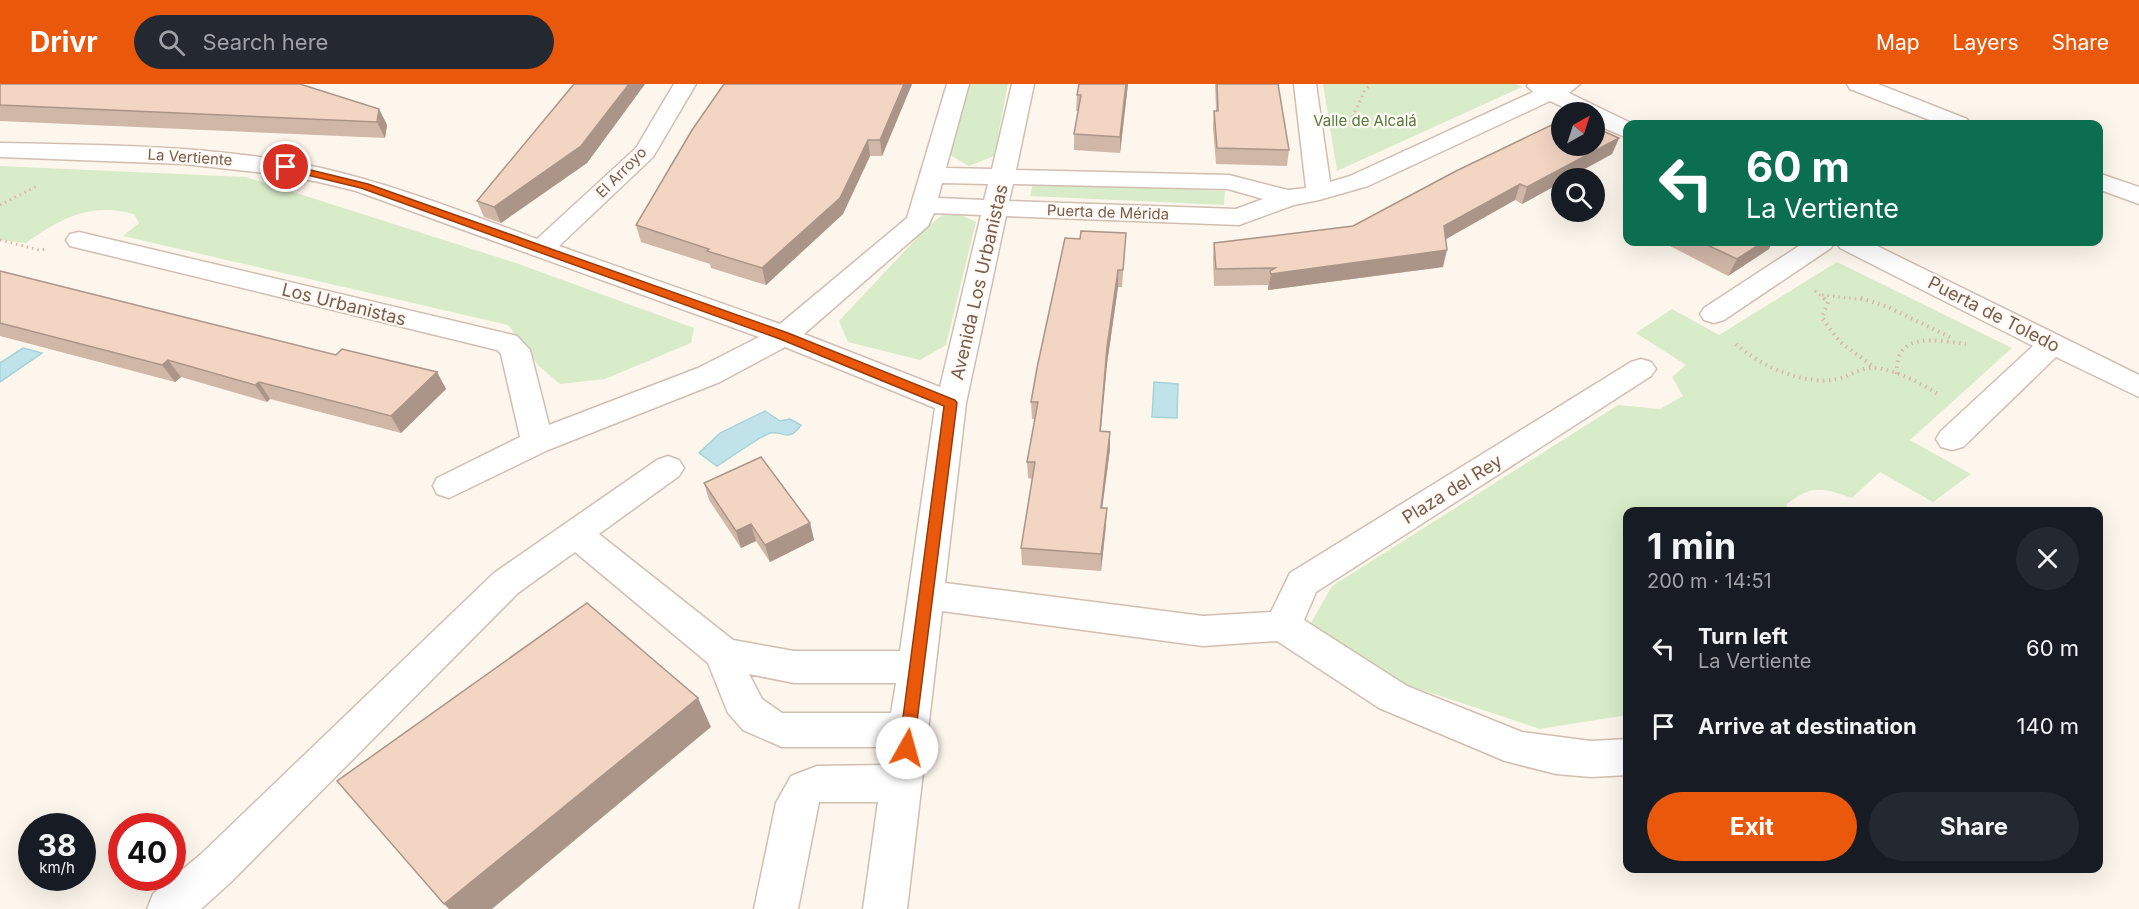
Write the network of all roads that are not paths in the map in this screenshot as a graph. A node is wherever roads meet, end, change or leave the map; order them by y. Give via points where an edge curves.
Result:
1 (685, 84) edge
2 (958, 84) edge
3 (1023, 84) edge
4 (1305, 84) edge
5 (1858, 84) edge
6 (1551, 87) edge
7 (1574, 102) edge
8 (1605, 120) edge
9 (1949, 120) edge
10 (1623, 129) edge
11 (0, 150) edge
12 (934, 175) junction
13 (1004, 177) junction
14 (2103, 182) edge
15 (1318, 193) junction
16 (2139, 196) edge
17 (1288, 198) junction
18 (925, 205) junction
19 (996, 207) junction
20 (79, 240) dead end
21 (1816, 246) edge
22 (1856, 246) edge
23 (542, 249) junction
24 (1714, 314) road end
25 (784, 336) junction
26 (2046, 350) junction
27 (1641, 369) dead end
28 (2139, 387) edge
29 (951, 403) junction
30 (1952, 439) dead end
31 (537, 442) junction
32 (668, 468) dead end
33 (448, 486) dead end
34 (576, 534) junction
35 (927, 595) junction
36 (1282, 626) junction
37 (723, 654) junction
38 (916, 667) junction
39 (910, 730) junction
40 (1623, 757) edge
41 (902, 783) junction
42 (169, 909) edge
43 (776, 909) edge
44 (885, 909) edge

1 - 23 street, El Arroyo via 645,152
2 - 12 street
3 - 13 street, Avenida Los Urbanistas
4 - 15 street
5 - 9 street
6 - 7 street
6 - 15 street, Puerta de Mérida via 1359,181
8 - 10 street
11 - 23 street, La Vertiente via 185,155 270,164 364,186
12 - 13 street, Puerta de Mérida
12 - 18 street
13 - 17 street, Puerta de Mérida via 1229,182
13 - 19 street, Avenida Los Urbanistas
14 - 16 street
15 - 17 street, Puerta de Mérida
17 - 19 street, Puerta de Mérida via 1239,217
18 - 19 street, Puerta de Mérida
18 - 25 street via 919,221
19 - 29 street, Avenida Los Urbanistas
20 - 31 street, Los Urbanistas via 507,343 515,350
21 - 24 street
22 - 26 street, Puerta de Toledo
23 - 25 street, La Vertiente
25 - 29 street, La Vertiente
25 - 31 street via 709,375
26 - 28 street, Puerta de Toledo
26 - 30 street
27 - 36 street, Plaza del Rey via 1302,584
29 - 35 street, Avenida Los Urbanistas
31 - 33 street
32 - 34 street
34 - 37 street
34 - 42 street via 506,583 215,869
35 - 36 street via 1203,631
35 - 38 street, Avenida Los Urbanistas
36 - 40 street via 1393,697 1519,749 1592,759
37 - 38 street via 794,667
37 - 39 street via 745,711 763,724 782,730
38 - 39 street, Avenida Los Urbanistas
39 - 41 street, Avenida Los Urbanistas
41 - 43 street via 817,784 805,789 798,803
41 - 44 street, Avenida Los Urbanistas

